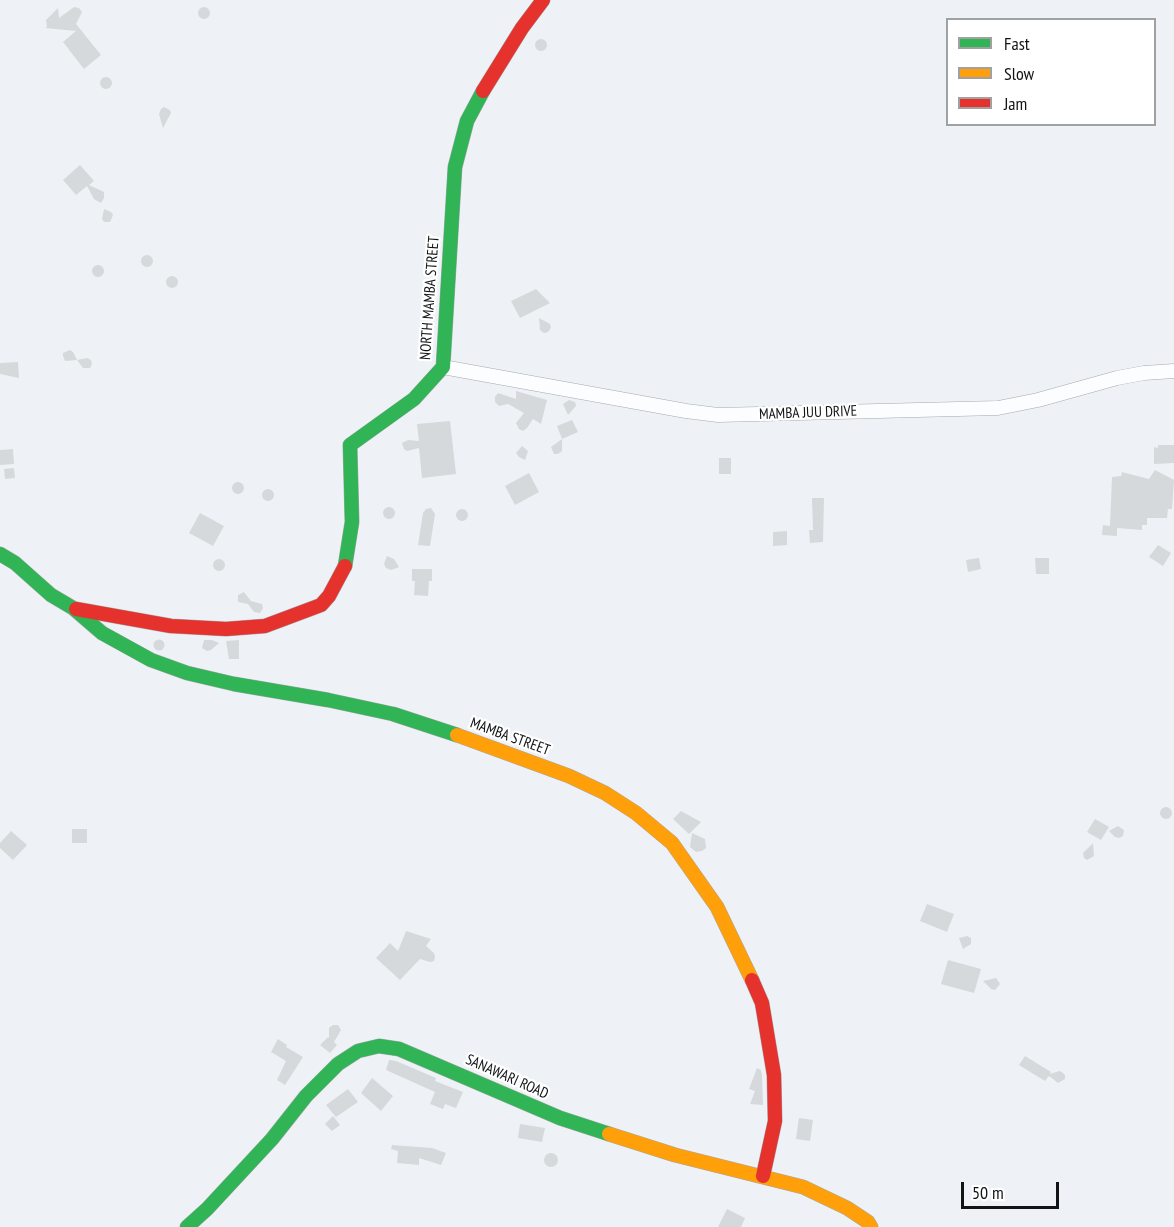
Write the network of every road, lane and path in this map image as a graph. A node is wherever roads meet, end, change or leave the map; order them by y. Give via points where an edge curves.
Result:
1 (543, 0) edge
2 (443, 367) junction
3 (1174, 371) edge
4 (0, 554) edge
5 (73, 608) junction
6 (764, 1176) junction
7 (187, 1227) edge
8 (871, 1227) edge

1 - 2 street, NORTH MAMBA STREET via 490,78 467,121 455,167
2 - 3 street, MAMBA JUU DRIVE via 718,415 998,408 1117,378
2 - 5 street, NORTH MAMBA STREET via 414,399 350,445 352,522 348,554 343,572 321,605 265,626 226,629 136,621
4 - 5 street, MAMBA STREET
5 - 6 street, MAMBA STREET via 123,646 187,674 404,717 569,776 605,793 672,843 717,906 762,1003 774,1075 775,1121
6 - 7 street, SANAWARI ROAD via 675,1155 560,1118 399,1049 379,1046 358,1051 338,1064
6 - 8 street, SANAWARI ROAD via 802,1187 847,1208

